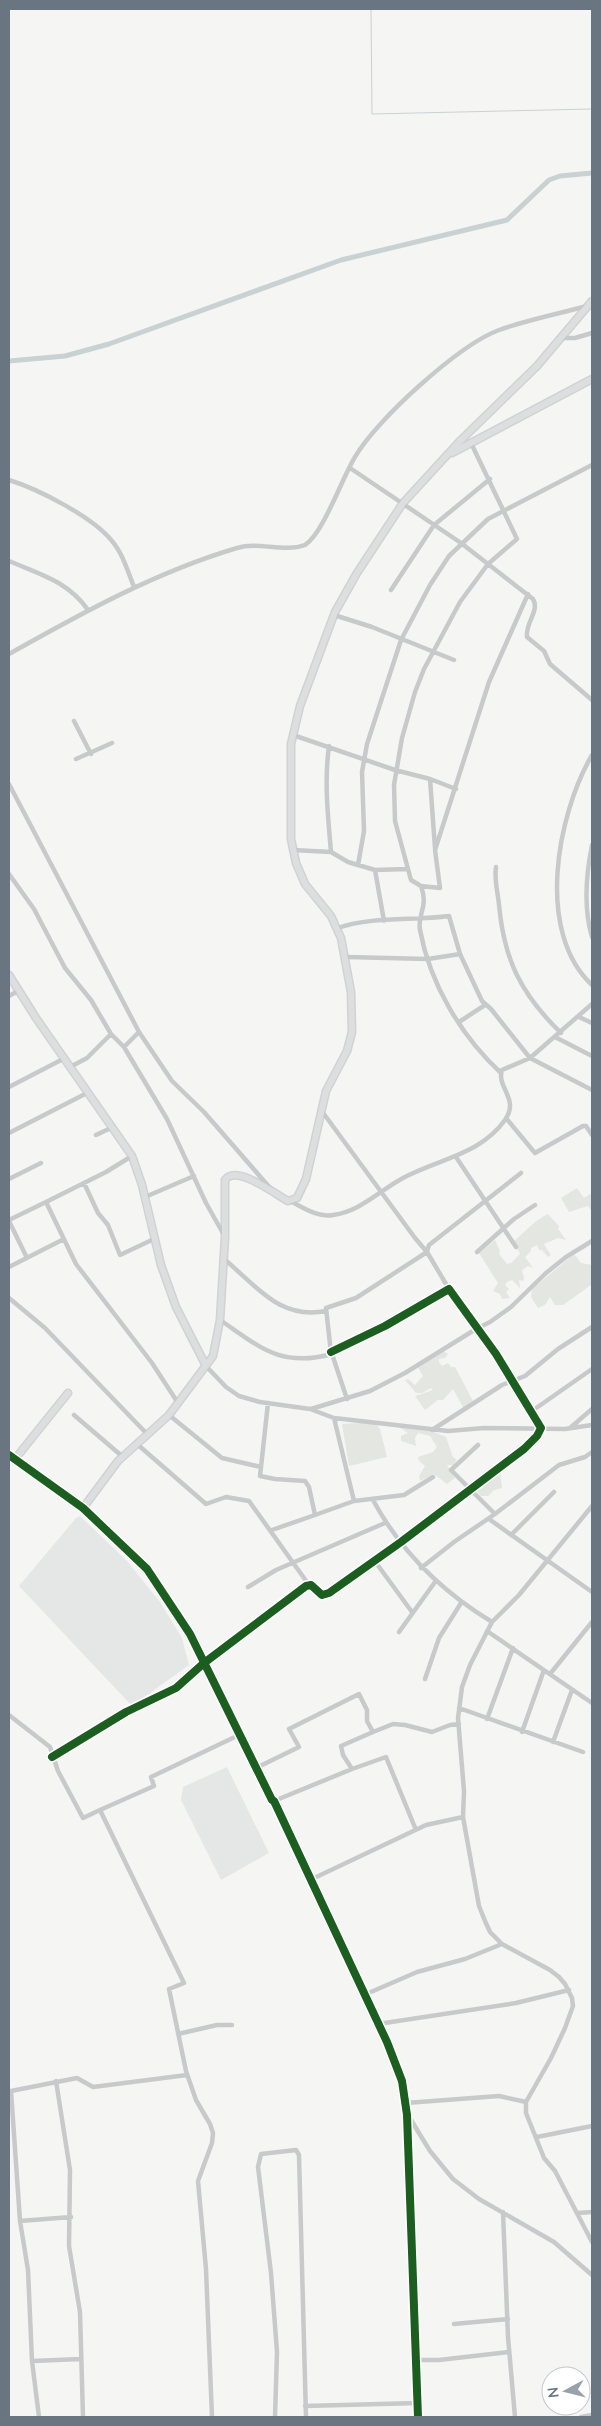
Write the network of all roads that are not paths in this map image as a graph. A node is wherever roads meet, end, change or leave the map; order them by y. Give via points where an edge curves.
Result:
1 (590, 303) edge
2 (592, 333) edge
3 (560, 338) junction
4 (592, 379) edge
5 (471, 443) junction
6 (448, 455) junction
7 (592, 465) edge
8 (350, 468) junction
9 (490, 479) junction
10 (9, 480) edge
11 (403, 503) junction
12 (505, 510) junction
13 (434, 525) junction
14 (461, 543) junction
15 (9, 561) edge
16 (488, 564) junction
17 (134, 587) junction
18 (391, 590) dead end
19 (528, 594) junction
20 (88, 610) junction
21 (334, 615) junction
22 (401, 640) junction
23 (435, 652) junction
24 (9, 654) edge
25 (454, 660) dead end
26 (592, 700) edge
27 (74, 721) dead end
28 (293, 735) junction
29 (112, 744) dead end
30 (329, 746) junction
31 (91, 754) junction
32 (592, 754) edge
33 (76, 759) dead end
34 (366, 759) junction
35 (395, 770) junction
36 (430, 779) junction
37 (9, 784) edge
38 (456, 789) junction
39 (592, 845) edge
40 (293, 850) junction
41 (435, 850) junction
42 (331, 852) junction
43 (358, 865) junction
44 (496, 867) dead end
45 (407, 869) junction
46 (376, 870) junction
47 (9, 874) edge
48 (421, 886) junction
49 (419, 920) junction
50 (384, 921) junction
51 (338, 928) junction
52 (592, 936) edge
53 (460, 954) junction
54 (346, 957) junction
55 (428, 959) junction
56 (9, 975) edge
57 (592, 985) edge
58 (18, 991) junction
59 (9, 996) edge
60 (592, 1004) edge
61 (486, 1005) junction
62 (579, 1017) junction
63 (459, 1022) junction
64 (592, 1023) edge
65 (139, 1032) junction
66 (561, 1032) junction
67 (111, 1034) junction
68 (554, 1037) junction
69 (124, 1047) junction
70 (592, 1056) edge
71 (65, 1058) junction
72 (530, 1058) junction
73 (72, 1066) junction
74 (501, 1073) junction
75 (9, 1087) edge
76 (592, 1090) edge
77 (89, 1092) junction
78 (321, 1110) junction
79 (506, 1118) junction
80 (114, 1127) junction
81 (9, 1133) edge
82 (592, 1135) edge
83 (96, 1136) dead end
84 (132, 1156) junction
85 (456, 1157) junction
86 (41, 1163) dead end
87 (521, 1172) dead end
88 (194, 1176) junction
89 (9, 1179) edge
90 (84, 1183) junction
91 (272, 1191) junction
92 (381, 1193) junction
93 (145, 1197) junction
94 (485, 1200) junction
95 (290, 1201) junction
96 (46, 1202) junction
97 (535, 1205) dead end
98 (9, 1221) edge
99 (503, 1229) junction
100 (224, 1237) junction
101 (64, 1239) junction
102 (154, 1239) junction
103 (592, 1241) edge
104 (516, 1247) dead end
105 (427, 1252) junction
106 (477, 1252) dead end
107 (27, 1258) junction
108 (223, 1258) junction
109 (9, 1267) edge
110 (449, 1289) junction
111 (9, 1298) edge
112 (326, 1311) junction
113 (220, 1320) junction
114 (592, 1327) edge
115 (476, 1329) junction
116 (331, 1353) junction
117 (206, 1366) junction
118 (592, 1369) edge
119 (513, 1382) junction
120 (68, 1393) dead end
121 (347, 1399) junction
122 (178, 1403) junction
123 (268, 1403) junction
124 (310, 1409) junction
125 (592, 1409) edge
126 (532, 1411) junction
127 (74, 1415) dead end
128 (169, 1415) junction
129 (334, 1418) junction
130 (592, 1425) edge
131 (541, 1428) junction
132 (569, 1429) junction
133 (432, 1430) junction
134 (148, 1435) junction
135 (138, 1444) junction
136 (478, 1445) dead end
137 (592, 1452) edge
138 (12, 1457) edge
139 (123, 1457) junction
140 (261, 1467) junction
141 (433, 1477) dead end
142 (470, 1490) junction
143 (554, 1492) dead end
144 (373, 1500) junction
145 (354, 1501) junction
146 (592, 1506) edge
147 (83, 1508) junction
148 (495, 1514) junction
149 (315, 1515) junction
150 (489, 1519) junction
151 (385, 1523) junction
152 (272, 1530) junction
153 (511, 1535) junction
154 (401, 1542) junction
155 (374, 1560) junction
156 (547, 1562) junction
157 (294, 1563) junction
158 (421, 1568) junction
159 (435, 1582) junction
160 (309, 1584) junction
161 (248, 1587) dead end
162 (592, 1592) edge
163 (461, 1603) junction
164 (412, 1612) junction
165 (492, 1622) junction
166 (592, 1622) edge
167 (487, 1630) junction
168 (400, 1632) dead end
169 (513, 1648) junction
170 (204, 1663) junction
171 (544, 1670) junction
172 (550, 1674) junction
173 (425, 1679) dead end
174 (572, 1690) junction
175 (592, 1702) edge
176 (459, 1708) junction
177 (9, 1715) edge
178 (487, 1718) junction
179 (459, 1724) junction
180 (373, 1732) junction
181 (522, 1732) junction
182 (240, 1735) junction
183 (553, 1742) junction
184 (583, 1752) dead end
185 (52, 1757) junction
186 (256, 1768) junction
187 (352, 1768) junction
188 (274, 1801) junction
189 (100, 1810) junction
190 (462, 1817) junction
191 (416, 1830) junction
192 (310, 1880) junction
193 (502, 1944) junction
194 (569, 1990) junction
195 (364, 1995) junction
196 (378, 2024) junction
197 (232, 2025) dead end
198 (178, 2034) junction
199 (187, 2075) junction
200 (56, 2081) junction
201 (526, 2102) junction
202 (406, 2103) junction
203 (407, 2114) junction
204 (592, 2126) edge
205 (537, 2137) junction
206 (503, 2212) junction
207 (592, 2212) edge
208 (578, 2213) junction
209 (71, 2217) junction
210 (20, 2220) junction
211 (592, 2242) edge
212 (592, 2275) edge
213 (508, 2319) junction
214 (454, 2324) dead end
215 (509, 2352) junction
216 (81, 2359) junction
217 (416, 2360) junction
218 (32, 2361) junction
219 (418, 2403) junction
220 (305, 2406) junction
221 (592, 2415) edge
222 (39, 2417) edge
223 (82, 2417) edge
224 (212, 2417) edge
225 (275, 2417) edge
226 (306, 2417) edge
227 (418, 2417) edge
228 (515, 2417) edge
229 (581, 2417) edge

1 - 3 main road
1 - 8 street via 499,330 482,339 422,383 368,437
2 - 3 street
3 - 6 main road
4 - 5 main road
5 - 6 main road
5 - 9 street
6 - 11 main road
7 - 12 street
8 - 11 street
8 - 17 street via 319,529 305,546 246,545
9 - 12 street
9 - 13 street
10 - 17 street via 67,507 102,532 117,548
11 - 13 street
11 - 21 main road via 356,573
12 - 14 street via 488,519
12 - 16 street via 517,539
13 - 14 street
13 - 18 street
14 - 16 street
14 - 22 street via 430,585
15 - 20 street via 60,583 74,593
16 - 19 street
16 - 23 street via 450,619
17 - 20 street
19 - 26 street via 536,606 526,629 527,637 544,651 550,664
19 - 38 street via 489,682
20 - 24 street
21 - 22 street
21 - 28 main road via 300,706
22 - 23 street
22 - 34 street via 367,744
23 - 25 street
23 - 35 street via 415,692
27 - 31 street
28 - 30 street
28 - 40 main road via 289,811
29 - 31 street
30 - 34 street
30 - 42 street via 326,794
31 - 33 street
32 - 57 street via 573,796 556,877 558,918 565,941 574,963
34 - 35 street
34 - 43 street via 361,790 364,831
35 - 36 street
35 - 45 street via 395,821
36 - 38 street
36 - 41 street
37 - 65 street
38 - 41 street
39 - 52 street via 586,885
40 - 42 street
40 - 51 main road via 305,884
41 - 48 street via 440,888
42 - 43 street
43 - 46 street
44 - 66 street via 501,928 512,968 532,1002
45 - 46 street
45 - 48 street via 412,880
46 - 50 street
47 - 67 street via 34,909 65,968 91,1000
48 - 49 street via 425,906
49 - 50 street
49 - 53 street via 449,916
49 - 55 street
50 - 51 street via 352,923
51 - 54 main road
53 - 55 street
53 - 61 street
54 - 55 street
54 - 78 main road via 352,1008 351,1042 331,1079
55 - 63 street via 447,1005
56 - 58 main road
58 - 59 street
58 - 71 main road
60 - 62 street
61 - 63 street
61 - 72 street
62 - 64 street
62 - 66 street
63 - 74 street
65 - 69 street
65 - 91 street via 172,1081 204,1112
66 - 68 street
67 - 69 street
67 - 73 street via 88,1058
68 - 70 street
68 - 72 street
69 - 88 street via 168,1119
71 - 73 main road
71 - 75 street
72 - 74 street via 509,1066
72 - 76 street
73 - 77 main road
74 - 79 street via 510,1101
77 - 80 main road
77 - 81 street
78 - 92 street
78 - 95 main road via 306,1179 297,1198
79 - 82 street via 534,1153 582,1126 586,1126
79 - 85 street via 477,1146
80 - 83 street
80 - 84 main road
84 - 90 street
84 - 93 main road
85 - 92 street via 402,1178
85 - 94 street
86 - 89 street
87 - 94 street
88 - 93 street
88 - 100 street
90 - 96 street
90 - 102 street via 98,1213 108,1225 120,1255
91 - 95 main road
91 - 100 main road via 241,1176 227,1177 223,1186
92 - 95 street via 355,1208 327,1216
92 - 105 street
93 - 102 main road
94 - 99 street
94 - 105 street via 429,1245
96 - 98 street
96 - 101 street
97 - 99 street
98 - 107 street
99 - 104 street
99 - 106 street
100 - 108 main road
101 - 107 street
101 - 122 street via 87,1280 147,1355
102 - 117 main road via 176,1307
103 - 115 street via 546,1272 511,1307
105 - 110 street
105 - 112 street via 356,1298 328,1306
107 - 109 street
108 - 112 street via 280,1306 307,1313
108 - 113 main road
110 - 115 street
110 - 116 street
111 - 134 street via 45,1328
112 - 116 street
113 - 116 street via 265,1351 279,1356 300,1358
113 - 117 main road via 216,1348
114 - 119 street
115 - 119 street
115 - 121 street via 405,1373
116 - 121 street
117 - 122 main road
117 - 123 street via 232,1392
118 - 126 street
119 - 126 street
119 - 133 street via 502,1385
120 - 138 main road
121 - 124 street
122 - 128 main road
123 - 124 street
123 - 140 street
124 - 129 street
125 - 132 street
126 - 131 street
127 - 139 street
128 - 134 main road
128 - 140 street via 222,1458
129 - 133 street
129 - 145 street
130 - 132 street
131 - 132 street
131 - 133 street
131 - 142 street via 524,1449
134 - 135 main road
135 - 139 main road
135 - 152 street via 206,1504 226,1497 246,1499
136 - 142 street via 451,1470
137 - 148 street via 559,1465
138 - 147 main road
139 - 147 main road
140 - 149 street via 260,1476 305,1481
141 - 144 street via 404,1495
142 - 148 street
142 - 154 street
143 - 153 street
144 - 145 street
144 - 151 street
145 - 149 street
146 - 156 street
147 - 170 main road via 147,1569 180,1615
148 - 150 street
149 - 152 street
150 - 153 street
150 - 158 street
151 - 154 street
151 - 157 street
152 - 157 street
153 - 156 street
154 - 155 street
154 - 158 street
155 - 160 street via 326,1594 322,1595
155 - 164 street
156 - 162 street
156 - 165 street
157 - 160 street
157 - 161 street
158 - 159 street
159 - 163 street
159 - 164 street
160 - 170 street
163 - 165 street
163 - 173 street via 439,1638
164 - 168 street
165 - 167 street
166 - 172 street
167 - 169 street
167 - 176 street via 462,1687
169 - 171 street
169 - 178 street
170 - 182 main road
170 - 185 street via 176,1688 126,1712
171 - 172 street
171 - 181 street
172 - 174 street
174 - 175 street
174 - 183 street
176 - 178 street
176 - 179 street
177 - 185 street via 44,1741 50,1747
178 - 181 street
179 - 180 street via 432,1732 393,1724
179 - 190 street via 464,1791
180 - 186 street via 359,1694 289,1729 299,1747
180 - 187 street via 341,1746
181 - 183 street
182 - 186 main road
182 - 189 street via 165,1769 151,1777 154,1786
183 - 184 street
185 - 189 street via 83,1818
186 - 188 main road
187 - 188 street
187 - 191 street via 386,1757
188 - 192 main road
189 - 198 street via 184,1983 169,1989
190 - 191 street
190 - 193 street via 479,1906 490,1932
191 - 192 street
192 - 195 main road
193 - 194 street via 550,1970
193 - 195 street via 465,1959 417,1972
194 - 196 street via 516,2003
194 - 201 street via 572,2006 565,2028
195 - 196 main road
196 - 202 main road via 397,2066
197 - 198 street
198 - 199 street
199 - 200 street via 93,2087 79,2078
199 - 224 street via 213,2133 198,2181 206,2268
200 - 209 street via 70,2170
200 - 210 street via 11,2091
201 - 202 street via 494,2096
201 - 205 street via 526,2118
202 - 203 main road
203 - 206 street via 453,2180
203 - 217 main road
204 - 205 street
205 - 208 street via 544,2158 555,2171
206 - 212 street via 554,2242
206 - 213 street
207 - 208 street
208 - 211 street
209 - 210 street
209 - 216 street via 70,2246 80,2312
210 - 218 street via 28,2270
213 - 214 street
213 - 215 street
215 - 217 street
215 - 228 street
216 - 218 street
216 - 223 street
217 - 219 main road
218 - 222 street
219 - 220 street
219 - 227 main road
220 - 225 street via 299,2155 296,2150 263,2152 258,2159 258,2175 277,2352
220 - 226 street
221 - 229 street

